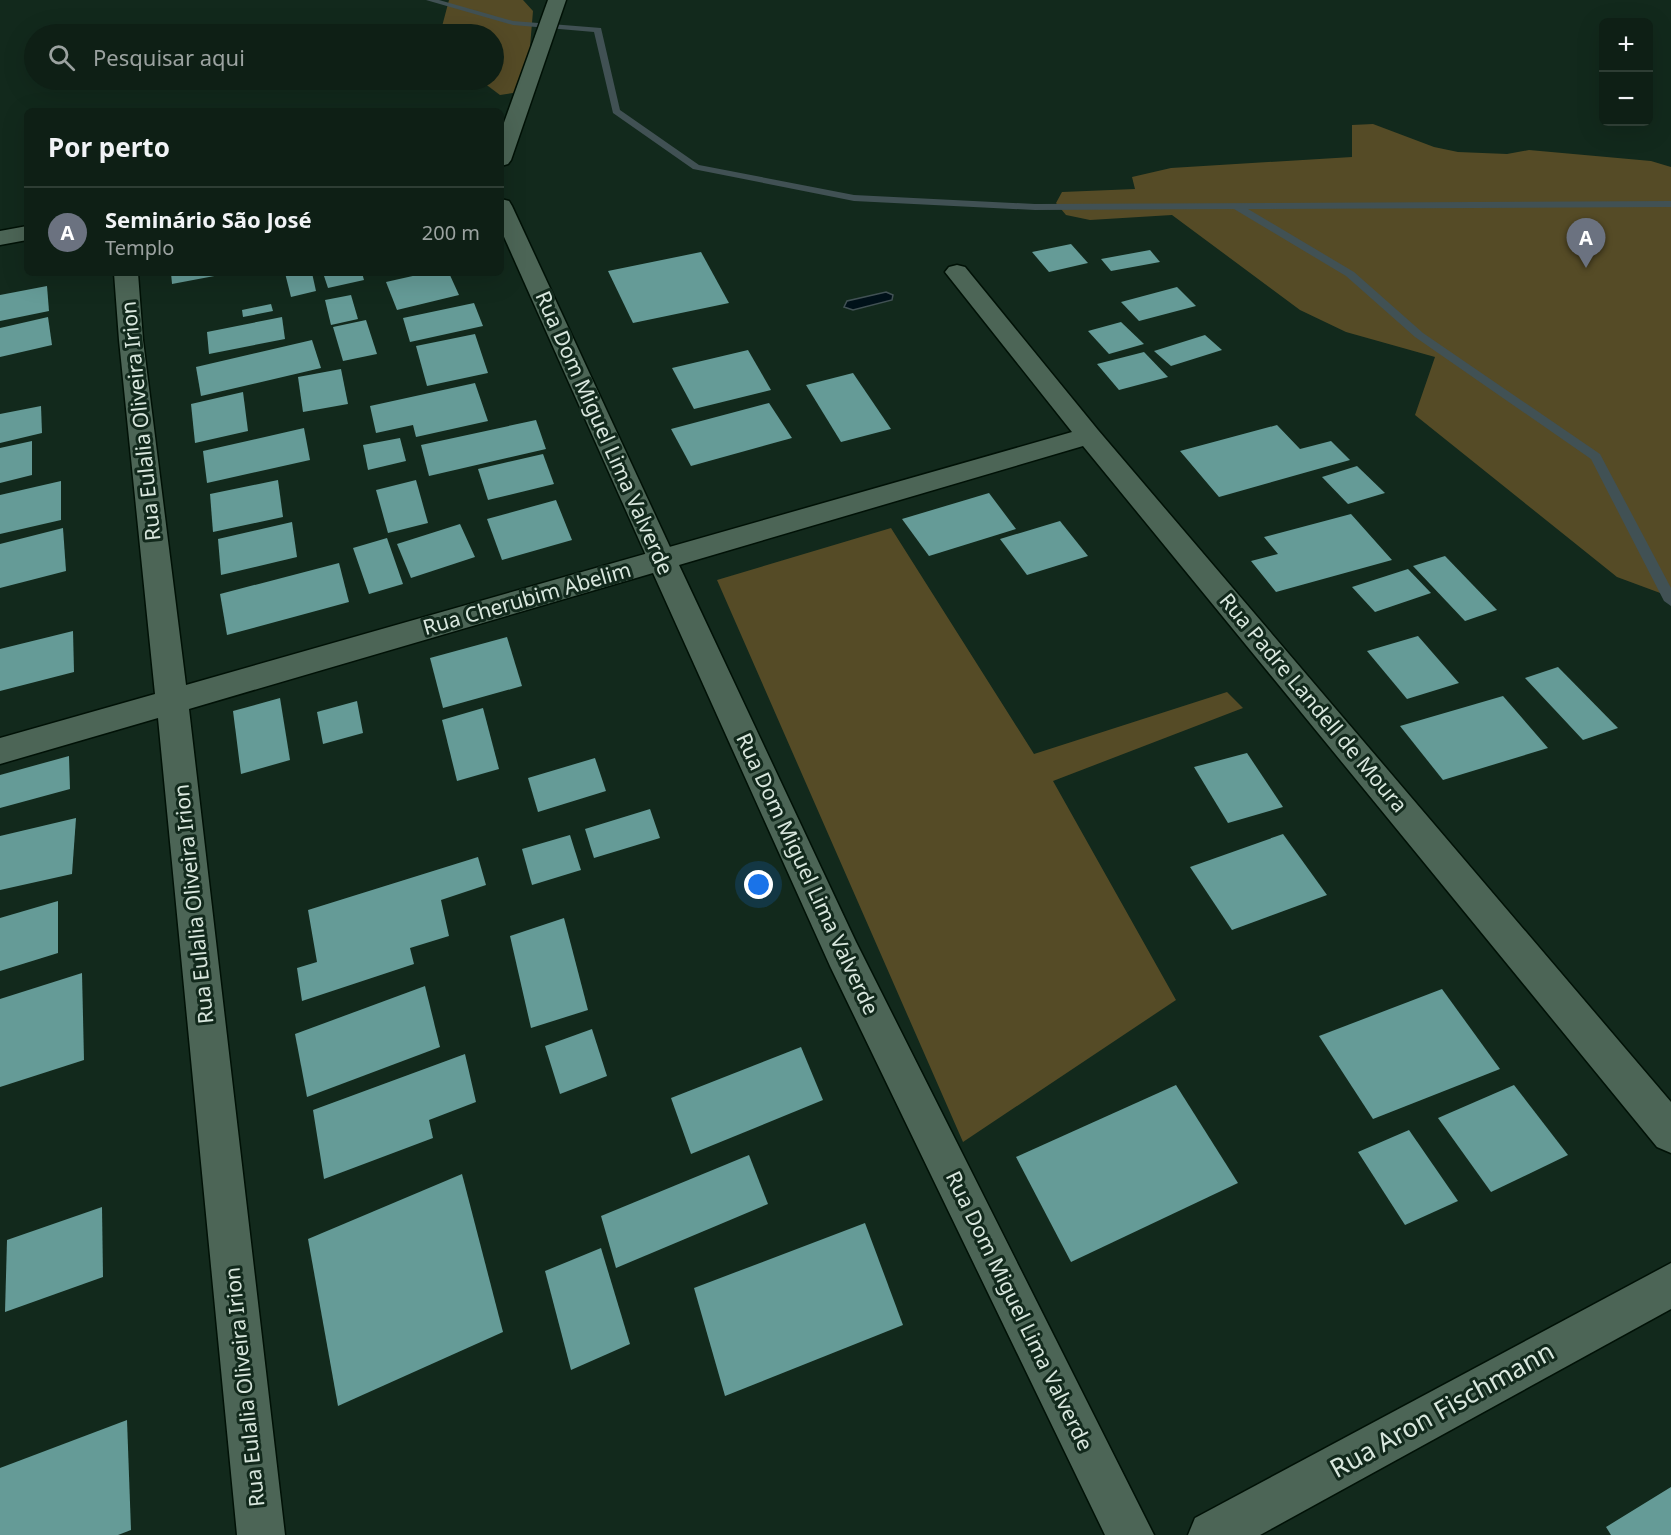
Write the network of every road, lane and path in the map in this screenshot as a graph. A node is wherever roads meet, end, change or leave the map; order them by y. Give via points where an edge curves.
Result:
1 (557, 0) edge
2 (504, 151) edge
3 (504, 213) edge
4 (24, 234) edge
5 (0, 238) edge
6 (957, 272) dead end
7 (126, 276) edge
8 (1089, 436) junction
9 (662, 560) junction
10 (172, 701) junction
11 (0, 751) edge
12 (1671, 1133) edge
13 (1671, 1285) edge
14 (261, 1535) edge
15 (1130, 1535) edge
16 (1212, 1535) edge

1 - 2 street
3 - 9 street, Rua Dom Miguel Lima Valverde
4 - 5 street
6 - 8 street, Rua Padre Landell de Moura
7 - 10 street, Rua Eulalia Oliveira Irion
8 - 9 street, Rua Cherubim Abelim
8 - 12 street, Rua Padre Landell de Moura
9 - 10 street, Rua Cherubim Abelim
9 - 15 street, Rua Dom Miguel Lima Valverde via 843,954
10 - 11 street, Rua Cherubim Abelim
10 - 14 street, Rua Eulalia Oliveira Irion
13 - 16 street, Rua Aron Fischmann

